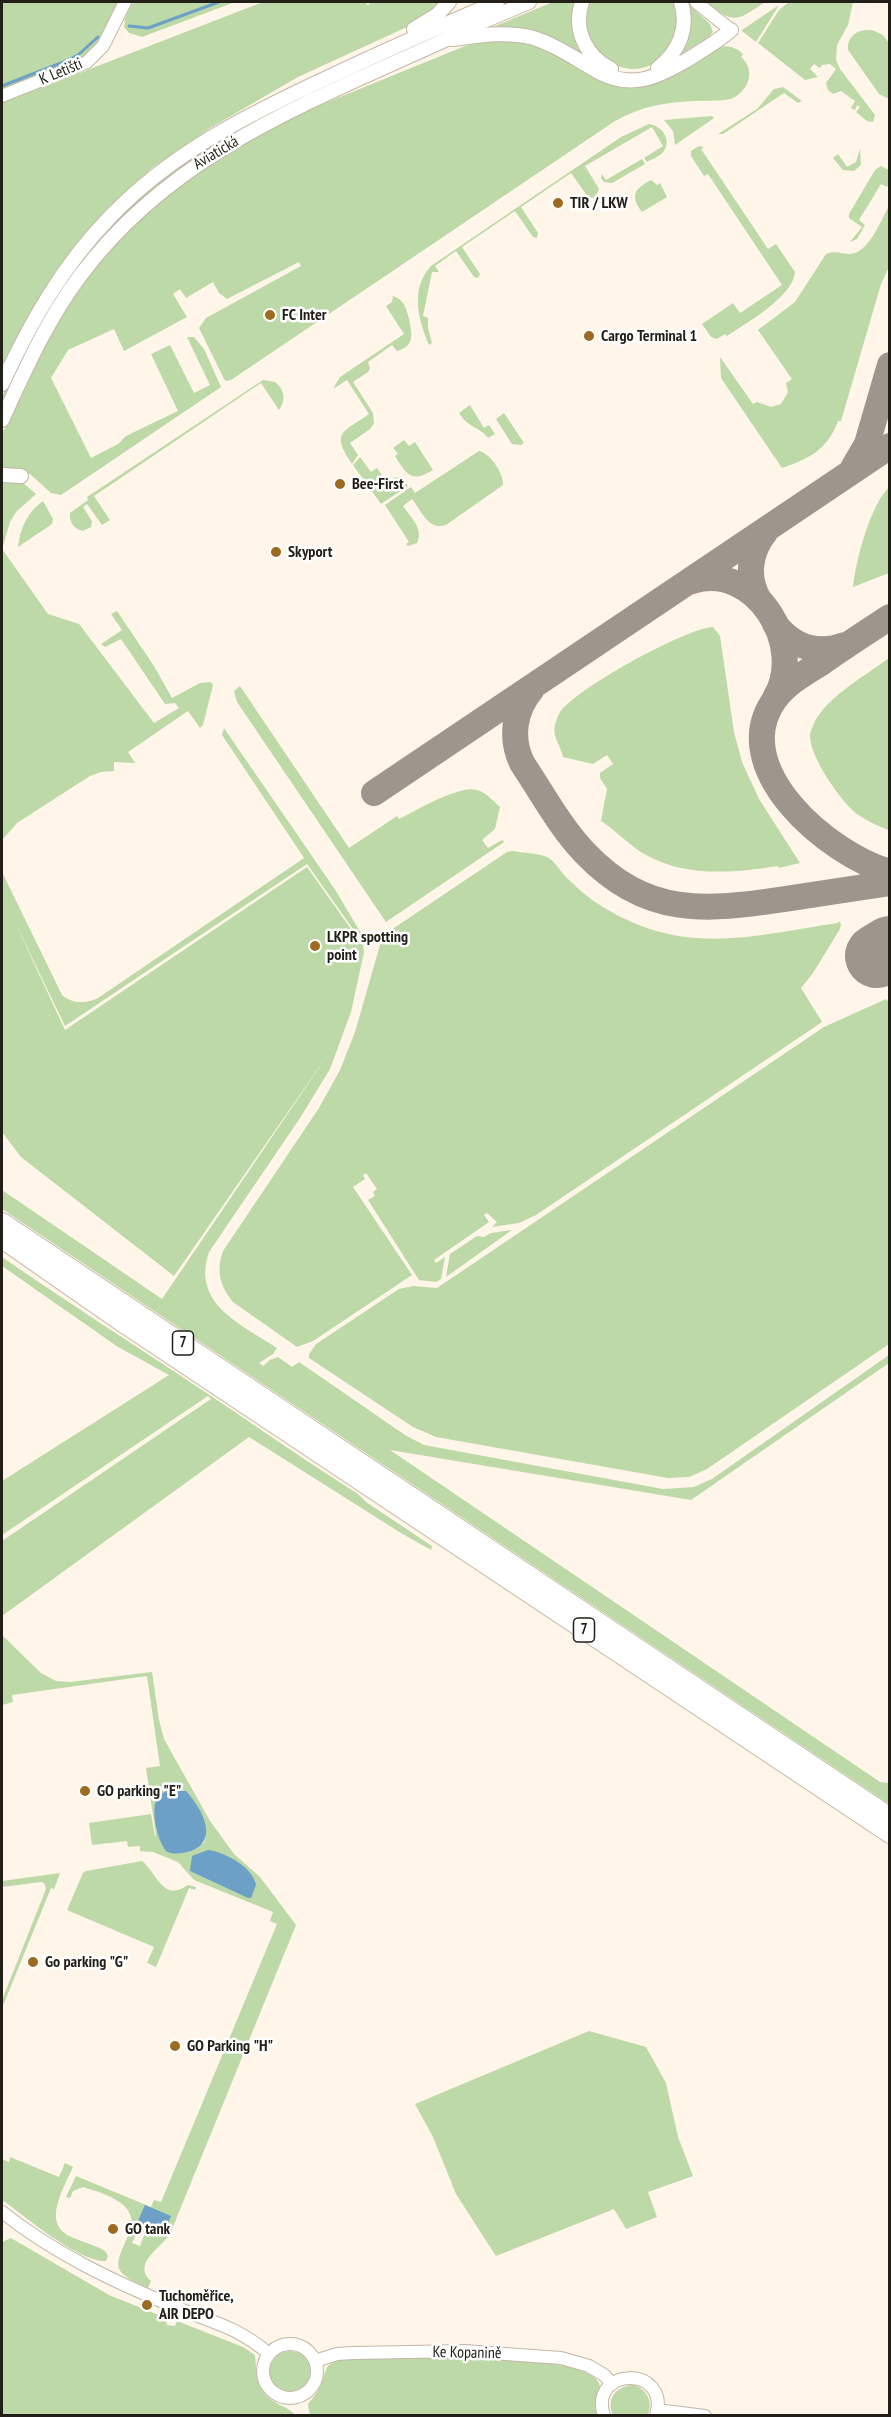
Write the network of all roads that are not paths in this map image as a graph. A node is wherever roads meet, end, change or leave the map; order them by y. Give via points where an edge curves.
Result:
1 (125, 2) edge
2 (449, 2) edge
3 (497, 2) edge
4 (529, 2) edge
5 (582, 2) edge
6 (681, 2) edge
7 (696, 2) edge
8 (731, 30) junction
9 (447, 39) junction
10 (658, 68) junction
11 (326, 78) junction
12 (2, 96) edge
13 (2, 384) edge
14 (2, 420) edge
15 (2, 475) edge
16 (21, 476) dead end
17 (2, 1222) edge
18 (2, 1239) edge
19 (890, 1817) edge
20 (890, 1834) edge
21 (2, 2212) edge
22 (269, 2354) junction
23 (315, 2361) junction
24 (612, 2384) junction
25 (656, 2413) edge
26 (604, 2415) edge
27 (705, 2415) edge

1 - 12 street, K Letišti via 103,46 87,62
2 - 11 main road via 428,22 365,51
3 - 11 main road, Aviatická
4 - 9 main road, Aviatická
5 - 10 main road via 580,29 595,59 625,74 642,74
6 - 10 main road via 681,37 670,58
7 - 8 street
8 - 9 main road via 662,74 630,82 609,77 531,38 498,34
8 - 10 main road
9 - 14 main road, Aviatická via 252,132 187,171 148,201 112,237 73,286 34,351
11 - 13 main road, Aviatická via 209,138 132,195 68,267 36,317
15 - 16 main road
17 - 19 highway, 7
18 - 20 highway, 7
21 - 22 street via 38,2238 107,2276 237,2331
22 - 23 street via 291,2344 305,2348
22 - 23 street via 263,2367 264,2377 271,2390 284,2397 299,2397 312,2387 317,2372
23 - 24 street, Ke Kopanině via 353,2353 464,2351 533,2355 589,2366
24 - 25 street via 627,2377 644,2381 655,2393
24 - 26 street via 603,2397
25 - 27 street

